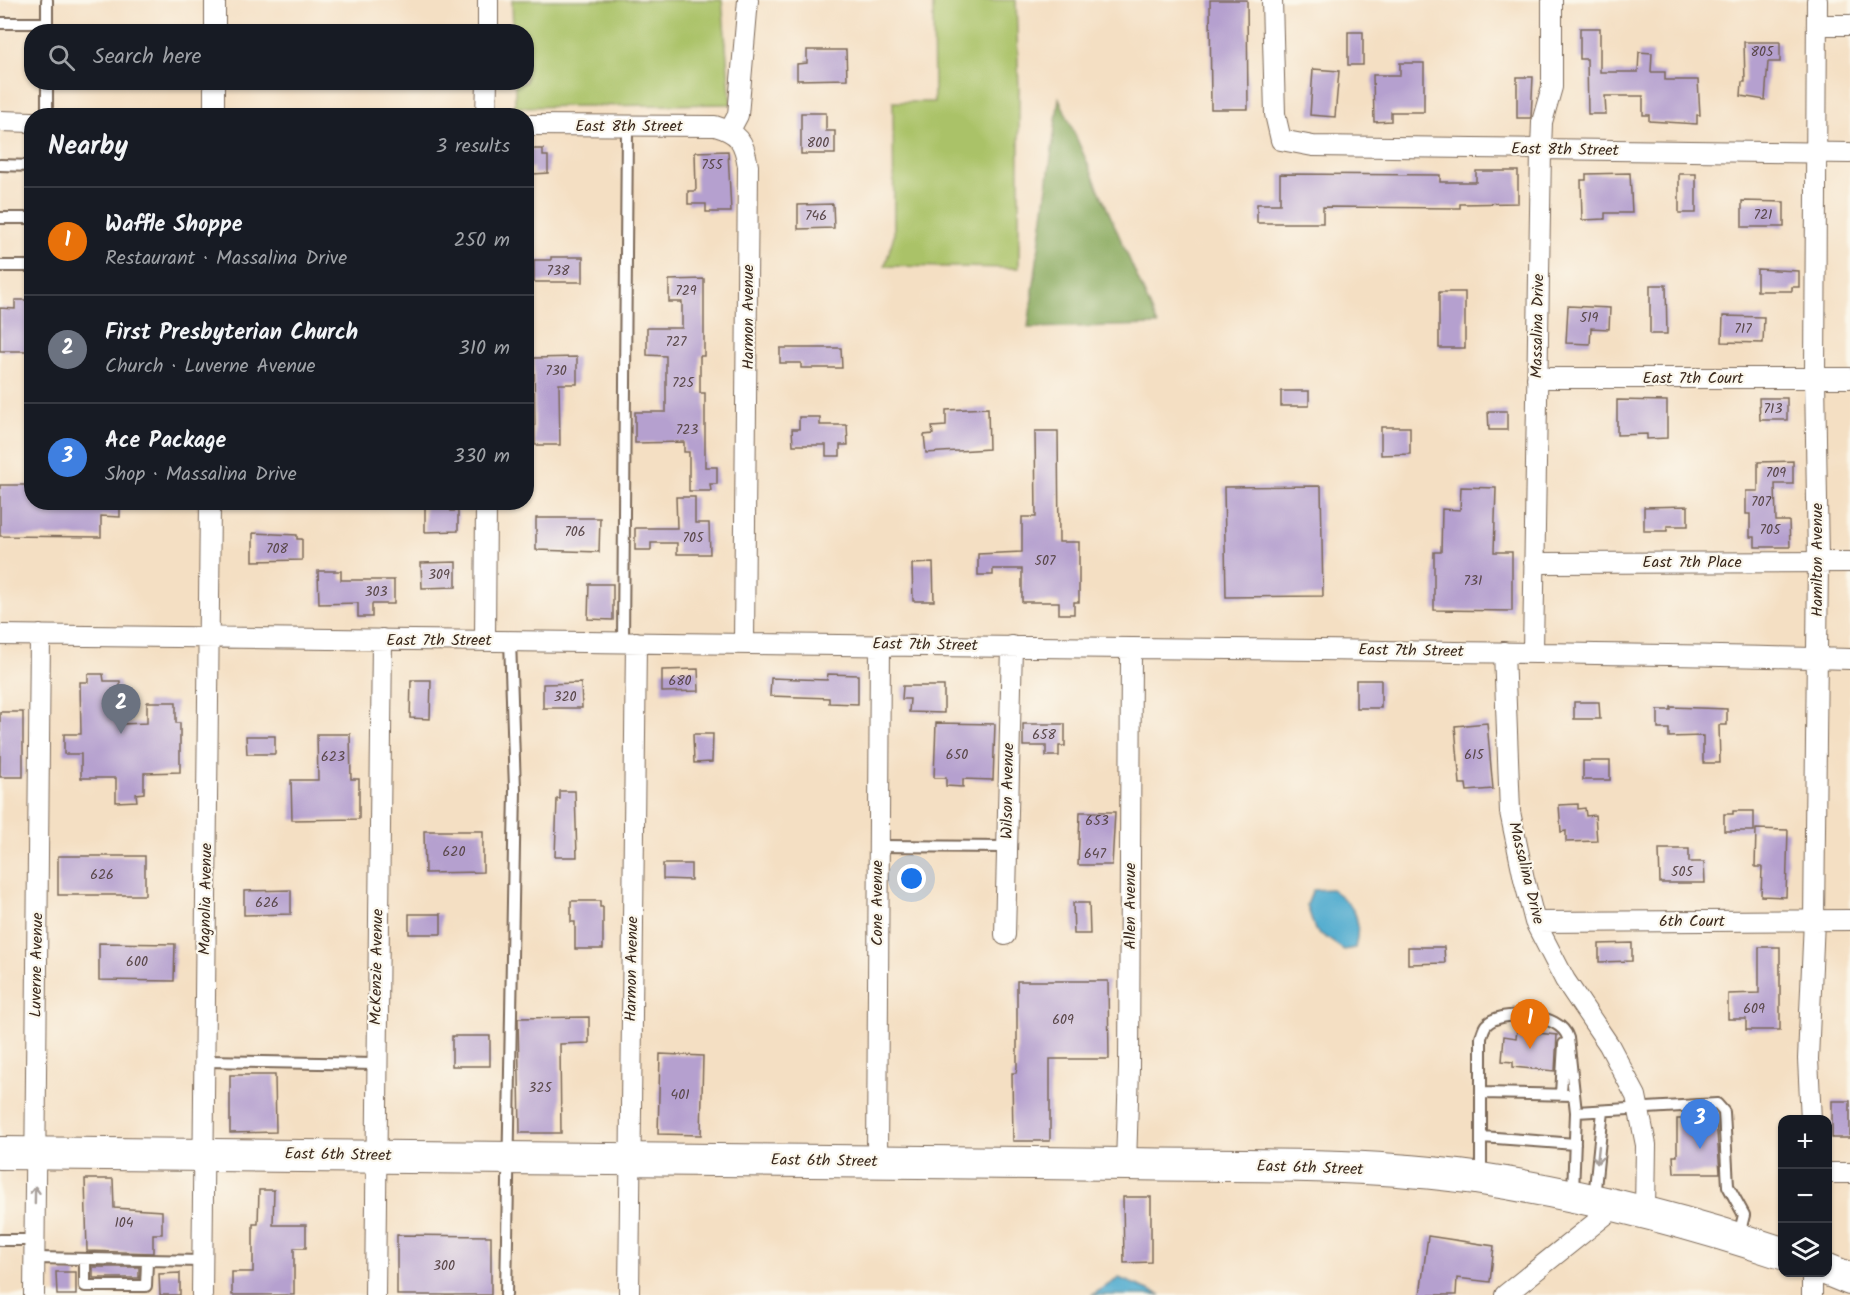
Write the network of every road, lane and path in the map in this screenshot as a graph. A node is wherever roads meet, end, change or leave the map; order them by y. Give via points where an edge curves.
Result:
1 (47, 0) edge
2 (215, 0) edge
3 (488, 0) edge
4 (748, 0) edge
5 (1272, 0) edge
6 (1552, 0) edge
7 (1817, 0) edge
8 (0, 23) edge
9 (47, 24) edge
10 (215, 24) edge
11 (488, 24) edge
12 (1850, 24) edge
13 (24, 25) edge
14 (1817, 25) junction
15 (47, 90) edge
16 (214, 90) edge
17 (487, 90) edge
18 (46, 108) edge
19 (214, 108) edge
20 (486, 108) edge
21 (0, 121) edge
22 (24, 122) edge
23 (534, 125) edge
24 (627, 126) junction
25 (730, 130) junction
26 (1541, 150) junction
27 (1817, 153) junction
28 (1850, 153) edge
29 (0, 165) edge
30 (24, 165) edge
31 (0, 218) edge
32 (24, 218) edge
33 (0, 266) edge
34 (24, 266) edge
35 (1537, 378) junction
36 (1815, 378) junction
37 (1850, 378) edge
38 (210, 510) edge
39 (486, 510) edge
40 (1818, 561) junction
41 (1850, 562) edge
42 (1534, 563) junction
43 (0, 635) edge
44 (40, 635) junction
45 (208, 639) junction
46 (382, 639) junction
47 (486, 640) junction
48 (510, 640) junction
49 (629, 642) junction
50 (744, 643) junction
51 (879, 644) junction
52 (1012, 646) junction
53 (1131, 648) junction
54 (1504, 652) junction
55 (1533, 652) junction
56 (1817, 657) junction
57 (1850, 659) edge
58 (877, 846) junction
59 (1007, 847) junction
60 (1814, 920) junction
61 (1850, 921) edge
62 (1535, 922) junction
63 (1005, 935) dead end
64 (1566, 1030) junction
65 (204, 1062) junction
66 (376, 1064) junction
67 (1481, 1093) junction
68 (1561, 1094) junction
69 (1574, 1095) junction
70 (1640, 1110) junction
71 (1576, 1112) junction
72 (1603, 1112) junction
73 (1811, 1115) edge
74 (1482, 1137) junction
75 (1575, 1144) junction
76 (0, 1153) edge
77 (35, 1153) junction
78 (203, 1154) junction
79 (376, 1156) junction
80 (508, 1157) junction
81 (631, 1159) junction
82 (877, 1162) junction
83 (1126, 1164) junction
84 (1832, 1173) edge
85 (1850, 1173) edge
86 (1481, 1179) junction
87 (1608, 1202) junction
88 (1739, 1239) junction
89 (0, 1240) edge
90 (34, 1249) junction
91 (1778, 1252) edge
92 (85, 1260) junction
93 (147, 1262) junction
94 (203, 1262) junction
95 (1832, 1272) edge
96 (1812, 1277) edge
97 (1850, 1279) edge
98 (34, 1295) edge
99 (202, 1295) edge
100 (375, 1295) edge
101 (506, 1295) edge
102 (629, 1295) edge
103 (1505, 1295) edge
104 (1812, 1295) edge

1 - 9 lane
2 - 10 street
3 - 11 street
4 - 25 street via 738,115
5 - 26 street, East 8th Street via 1275,114 1281,140 1312,146
6 - 26 street, Massalina Drive via 1552,87 1542,122
7 - 14 street, Hamilton Avenue
8 - 13 lane
12 - 14 street
14 - 27 street, Hamilton Avenue
15 - 18 lane
16 - 19 street
17 - 20 street
21 - 22 street
23 - 24 street, East 8th Street
24 - 25 street, East 8th Street via 715,126
24 - 49 lane
25 - 50 street, Harmon Avenue via 744,145 748,166
26 - 27 street, East 8th Street
26 - 35 street, Massalina Drive
27 - 28 street, East 8th Street
27 - 36 street, Hamilton Avenue
29 - 30 lane
31 - 32 lane
33 - 34 lane
35 - 36 street, East 7th Court
35 - 42 street, Massalina Drive
36 - 37 street, East 7th Court
36 - 40 street, Hamilton Avenue
38 - 45 street, Magnolia Avenue
39 - 47 street
40 - 41 street, East 7th Place
40 - 42 street, East 7th Place
40 - 56 street, Hamilton Avenue
42 - 55 street, Massalina Drive
43 - 44 street, East 7th Street
44 - 45 street, East 7th Street
44 - 77 street, Luverne Avenue
45 - 46 street, East 7th Street
45 - 65 street, Magnolia Avenue
46 - 47 street, East 7th Street
46 - 66 street, McKenzie Avenue
47 - 48 street, East 7th Street
48 - 49 street, East 7th Street
48 - 80 lane via 515,789
49 - 50 street, East 7th Street
49 - 81 street, Harmon Avenue
50 - 51 street, East 7th Street
51 - 52 street, East 7th Street
51 - 58 street, Cone Avenue
52 - 53 street, East 7th Street
52 - 59 street, Wilson Avenue
53 - 54 street, East 7th Street
53 - 83 street, Allen Avenue
54 - 55 street, East 7th Street
54 - 62 street, Massalina Drive via 1510,812
55 - 56 street, East 7th Street
56 - 57 street, East 7th Street
56 - 60 street, Hamilton Avenue
58 - 59 lane
58 - 82 street, Cone Avenue
59 - 63 street, Wilson Avenue
60 - 61 street, 6th Court
60 - 62 street, 6th Court
60 - 73 street, Hamilton Avenue via 1808,1059
62 - 70 street, Massalina Drive via 1565,980 1621,1065
64 - 67 lane via 1556,1021 1540,1017 1499,1017 1486,1025 1481,1038
64 - 68 lane
64 - 69 lane
65 - 66 lane
65 - 78 street, Magnolia Avenue
66 - 79 street, McKenzie Avenue
67 - 68 lane
67 - 74 lane
68 - 69 lane
69 - 71 lane
70 - 72 lane
70 - 87 street, Massalina Drive via 1646,1145
70 - 88 lane via 1717,1104 1724,1112 1728,1186 1744,1215
71 - 72 lane
71 - 75 lane
72 -> 87 lane
74 - 75 lane
74 - 86 lane
75 - 87 lane
76 - 77 main road, East 6th Street
77 - 78 main road, East 6th Street
90 -> 77 street, Luverne Avenue
78 - 79 main road, East 6th Street
78 - 94 street, Magnolia Avenue
79 - 80 main road, East 6th Street
79 - 100 street, McKenzie Avenue
80 - 81 main road, East 6th Street
80 - 101 lane
81 - 82 main road, East 6th Street
81 - 102 street, Harmon Avenue
82 - 83 main road, East 6th Street
83 - 86 main road, East 6th Street via 1307,1167
84 - 85 street
86 - 87 main road, East 6th Street
87 - 88 main road, East 6th Street
87 - 103 street
88 - 91 main road, East 6th Street
89 - 90 lane
90 - 92 lane
90 - 98 street, Luverne Avenue
92 - 93 lane
92 - 93 lane via 85,1286 146,1286
93 - 94 lane
94 - 99 street, Magnolia Avenue
95 - 97 main road
96 - 104 street

